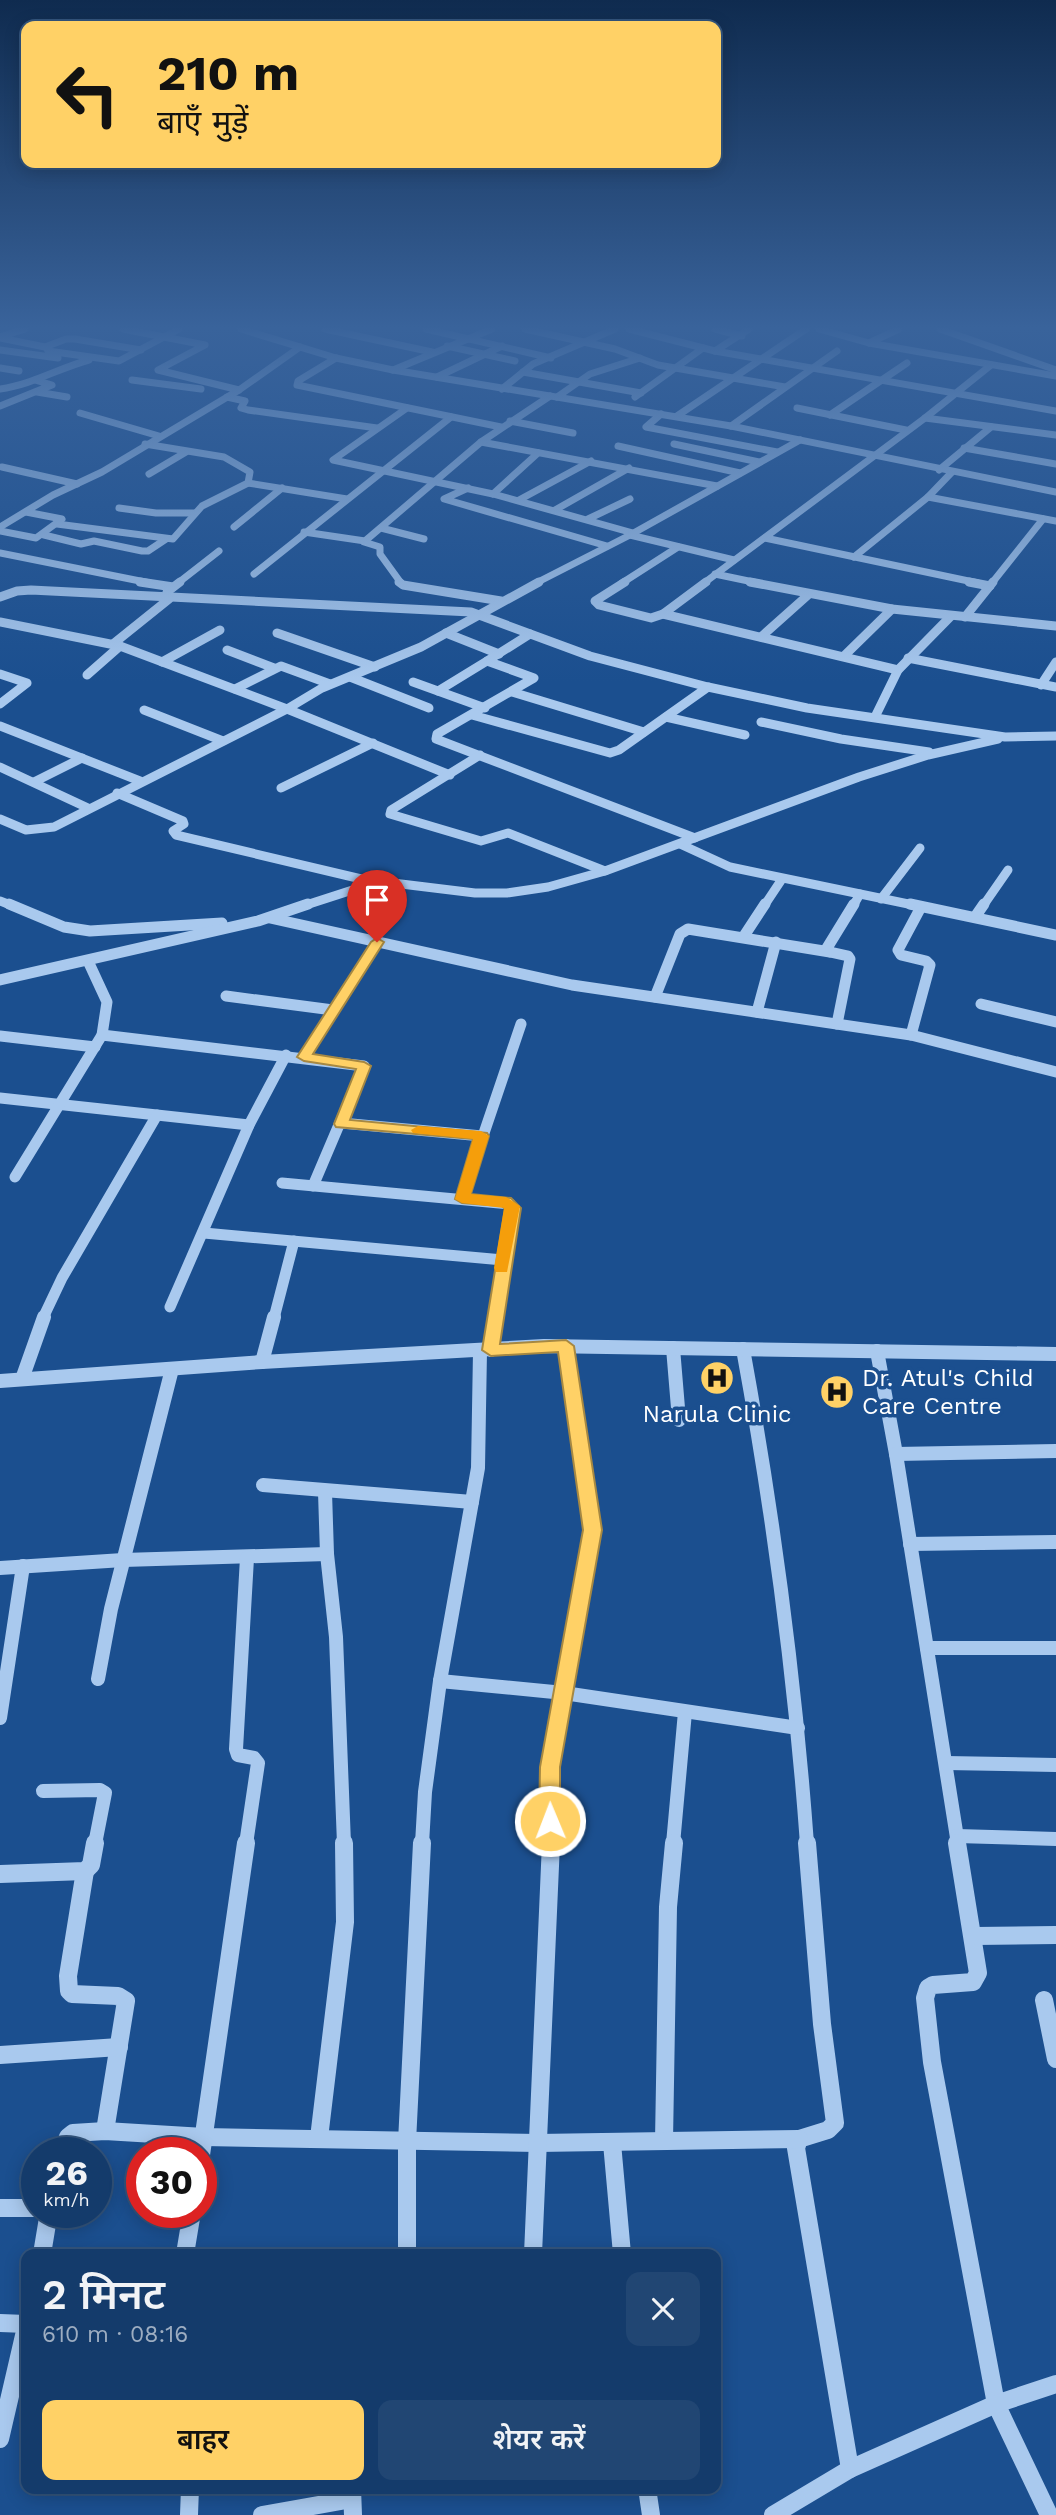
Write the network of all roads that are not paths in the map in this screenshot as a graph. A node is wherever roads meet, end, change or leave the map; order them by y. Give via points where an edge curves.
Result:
1 (141, 446) edge
2 (157, 446) edge
3 (352, 446) edge
4 (414, 446) edge
5 (476, 446) edge
6 (504, 446) edge
7 (620, 446) edge
8 (685, 446) edge
9 (745, 446) edge
10 (787, 446) edge
11 (830, 446) edge
12 (883, 446) edge
13 (964, 448) joint
14 (186, 452) junction
15 (776, 452) junction
16 (538, 453) junction
17 (871, 455) junction
18 (591, 461) junction
19 (760, 462) junction
20 (1056, 464) edge
21 (2, 467) dead end
22 (629, 468) junction
23 (384, 470) junction
24 (939, 470) junction
25 (952, 472) junction
26 (740, 473) junction
27 (149, 474) dead end
28 (435, 480) junction
29 (248, 483) junction
30 (77, 484) junction
31 (717, 486) junction
32 (282, 488) junction
33 (469, 488) junction
34 (1056, 492) edge
35 (493, 494) junction
36 (928, 497) junction
37 (347, 499) junction
38 (630, 499) dead end
39 (519, 500) junction
40 (119, 508) dead end
41 (555, 510) junction
42 (26, 512) junction
43 (195, 513) junction
44 (588, 519) junction
45 (1043, 519) junction
46 (4, 521) edge
47 (1056, 521) edge
48 (57, 524) junction
49 (234, 527) dead end
50 (380, 528) junction
51 (0, 529) edge
52 (304, 532) junction
53 (632, 534) junction
54 (44, 535) junction
55 (765, 538) junction
56 (166, 539) junction
57 (424, 539) dead end
58 (364, 542) junction
59 (607, 547) junction
60 (678, 547) junction
61 (219, 551) dead end
62 (0, 553) edge
63 (854, 557) junction
64 (734, 560) junction
65 (254, 574) dead end
66 (715, 574) junction
67 (990, 586) junction
68 (173, 587) junction
69 (808, 595) junction
70 (0, 597) edge
71 (158, 598) junction
72 (169, 599) junction
73 (501, 601) junction
74 (892, 609) junction
75 (479, 614) junction
76 (663, 614) junction
77 (951, 616) junction
78 (965, 617) junction
79 (1, 623) edge
80 (1051, 623) edge
81 (219, 630) dead end
82 (277, 633) dead end
83 (446, 633) junction
84 (530, 634) junction
85 (761, 637) junction
86 (117, 645) junction
87 (227, 650) dead end
88 (499, 654) junction
89 (844, 656) junction
90 (908, 658) junction
91 (487, 661) junction
92 (162, 662) junction
93 (1056, 662) edge
94 (375, 667) junction
95 (275, 668) junction
96 (898, 670) junction
97 (0, 674) edge
98 (87, 675) dead end
99 (350, 677) junction
100 (413, 681) dead end
101 (330, 684) junction
102 (1041, 685) junction
103 (708, 687) junction
104 (1056, 687) edge
105 (235, 689) junction
106 (438, 691) junction
107 (512, 692) junction
108 (0, 704) edge
109 (429, 708) dead end
110 (485, 708) junction
111 (287, 709) junction
112 (144, 710) dead end
113 (472, 715) junction
114 (666, 717) junction
115 (875, 717) junction
116 (761, 722) dead end
117 (0, 726) edge
118 (644, 732) junction
119 (745, 735) dead end
120 (1056, 736) edge
121 (1005, 737) junction
122 (223, 741) junction
123 (373, 743) junction
124 (938, 753) junction
125 (480, 755) junction
126 (82, 758) junction
127 (0, 767) edge
128 (450, 775) junction
129 (140, 781) junction
130 (34, 782) junction
131 (281, 788) dead end
132 (117, 793) junction
133 (89, 807) junction
134 (0, 819) edge
135 (695, 838) junction
136 (680, 844) junction
137 (920, 848) dead end
138 (1008, 870) dead end
139 (605, 871) junction
140 (782, 878) junction
141 (381, 883) junction
142 (860, 894) junction
143 (880, 899) junction
144 (0, 901) edge
145 (921, 907) junction
146 (975, 917) junction
147 (270, 918) junction
148 (258, 921) junction
149 (1056, 935) edge
150 (744, 936) junction
151 (377, 942) junction
152 (776, 942) junction
153 (830, 952) junction
154 (88, 961) junction
155 (0, 980) edge
156 (226, 996) dead end
157 (654, 997) junction
158 (981, 1004) dead end
159 (332, 1010) junction
160 (757, 1012) junction
161 (1056, 1022) edge
162 (521, 1024) dead end
163 (837, 1024) junction
164 (102, 1035) junction
165 (911, 1035) junction
166 (0, 1036) edge
167 (95, 1047) junction
168 (286, 1055) junction
169 (304, 1057) junction
170 (1056, 1072) edge
171 (0, 1098) edge
172 (58, 1104) junction
173 (157, 1115) junction
174 (341, 1124) junction
175 (249, 1125) junction
176 (481, 1136) junction
177 (15, 1177) dead end
178 (282, 1183) dead end
179 (313, 1186) junction
180 (462, 1199) junction
181 (204, 1233) junction
182 (294, 1241) junction
183 (503, 1260) junction
184 (170, 1307) dead end
185 (566, 1346) junction
186 (673, 1348) junction
187 (743, 1349) junction
188 (486, 1350) junction
189 (877, 1351) junction
190 (1056, 1354) edge
191 (262, 1362) junction
192 (172, 1369) junction
193 (22, 1379) junction
194 (0, 1381) edge
195 (679, 1420) dead end
196 (1056, 1451) edge
197 (896, 1454) junction
198 (263, 1486) dead end
199 (325, 1492) junction
200 (472, 1502) junction
201 (1056, 1542) edge
202 (910, 1544) junction
203 (327, 1554) junction
204 (247, 1558) junction
205 (123, 1560) junction
206 (23, 1566) junction
207 (0, 1569) edge
208 (927, 1648) junction
209 (1056, 1648) edge
210 (98, 1679) dead end
211 (440, 1681) junction
212 (564, 1693) junction
213 (685, 1712) junction
214 (0, 1718) edge
215 (798, 1728) junction
216 (946, 1763) junction
217 (1056, 1765) edge
218 (43, 1791) dead end
219 (957, 1836) junction
220 (1056, 1839) edge
221 (85, 1871) junction
222 (0, 1874) edge
223 (1056, 1935) edge
224 (975, 1936) junction
225 (1044, 2000) dead end
226 (119, 2046) junction
227 (0, 2055) edge
228 (1056, 2059) edge
229 (105, 2131) junction
230 (68, 2137) edge
231 (144, 2137) edge
232 (204, 2137) edge
233 (319, 2138) junction
234 (664, 2140) junction
235 (799, 2140) junction
236 (407, 2142) junction
237 (612, 2143) junction
238 (538, 2144) junction
239 (217, 2145) edge
240 (0, 2208) edge
241 (21, 2208) edge
242 (46, 2228) edge
243 (189, 2228) edge
244 (43, 2249) edge
245 (186, 2249) edge
246 (407, 2249) edge
247 (533, 2249) edge
248 (622, 2249) edge
249 (0, 2323) edge
250 (21, 2325) edge
251 (21, 2348) edge
252 (1056, 2384) edge
253 (996, 2404) junction
254 (0, 2439) edge
255 (850, 2469) junction
256 (190, 2494) edge
257 (649, 2494) edge
258 (352, 2501) edge
259 (188, 2515) edge
260 (262, 2515) edge
261 (651, 2515) edge
262 (773, 2515) edge
263 (1049, 2515) edge

1 - 30 street
2 - 14 street
3 - 23 street via 333,460
4 - 23 street
5 - 28 street
6 - 16 street
7 - 26 street
8 - 19 street
9 - 15 street
10 - 15 street
11 - 17 street
12 - 17 street
13 - 20 street
13 - 24 street
14 - 27 street
14 - 29 street via 227,458 250,472
15 - 19 street
16 - 18 street
16 - 35 street
17 - 24 street
17 - 55 street
18 - 22 street
18 - 39 street
19 - 26 street
21 - 30 street
22 - 31 street
22 - 41 street
23 - 28 street
23 - 37 street
24 - 25 street
25 - 34 street
25 - 36 street
26 - 31 street
28 - 33 street
28 - 50 street
29 - 32 street
29 - 43 street
30 - 42 street
31 - 53 street
32 - 37 street
32 - 49 street
33 - 35 street
33 - 59 street via 444,499
35 - 39 street
36 - 45 street
36 - 63 street
37 - 52 street
38 - 44 street
39 - 41 street
40 - 43 street
41 - 44 street
42 - 46 street
42 - 48 street via 61,518
43 - 56 street via 176,537
44 - 53 street
45 - 47 street
45 - 67 street
46 - 51 street
48 - 54 street
48 - 56 street
50 - 57 street
50 - 58 street
51 - 54 street via 34,538
52 - 58 street
52 - 65 street
53 - 59 street
53 - 60 street
54 - 56 street via 142,551
55 - 63 street
55 - 64 street
58 - 73 street via 380,547 380,554 403,585
59 - 73 street
60 - 64 street
60 - 76 street via 594,601 647,618
61 - 68 street
62 - 68 street
63 - 67 street
64 - 66 street
66 - 69 street
66 - 76 street
67 - 78 street
68 - 71 street
69 - 74 street
69 - 85 street
70 - 71 street via 32,590
71 - 72 street
72 - 75 street
72 - 86 street
73 - 75 street
74 - 77 street
74 - 89 street
75 - 83 street
75 - 84 street
76 - 85 street
77 - 78 street
77 - 90 street
78 - 80 street
79 - 86 street
81 - 92 street
82 - 94 street
83 - 88 street
83 - 94 street
84 - 88 street
84 - 103 street via 590,656
85 - 89 street
86 - 92 street
86 - 98 street
87 - 95 street
88 - 91 street
89 - 96 street
90 - 96 street
90 - 102 street
91 - 106 street
91 - 107 street via 534,678
92 - 105 street
93 - 102 street
94 - 99 street
95 - 101 street via 283,666
95 - 105 street
96 - 115 street
97 - 108 street via 27,683
99 - 101 street
99 - 109 street
100 - 106 street
101 - 111 street
102 - 104 street
103 - 114 street
103 - 115 street
105 - 111 street
106 - 110 street
107 - 110 street
107 - 118 street
110 - 113 street
111 - 122 street
111 - 123 street
112 - 122 street
113 - 118 street via 607,753
113 - 125 street via 435,735
114 - 118 street
114 - 119 street
115 - 121 street
116 - 124 street via 841,740
117 - 126 street
120 - 121 street
121 - 124 street
122 - 129 street
123 - 128 street
123 - 131 street
124 - 135 street
125 - 128 street
125 - 135 street
126 - 129 street
126 - 130 street
127 - 130 street
128 - 139 street via 390,814 481,841 508,833
129 - 132 street
130 - 133 street
132 - 133 street
132 - 141 street via 183,821 173,831 176,835
133 - 134 street via 43,830 26,830
135 - 136 street
136 - 139 street
136 - 140 street via 730,867
137 - 143 street
138 - 146 street
139 - 141 street via 507,893
140 - 142 street
140 - 150 street
141 - 147 street
142 - 143 street
142 - 153 street via 827,948
143 - 145 street
144 - 148 street via 64,927 90,931
145 - 146 street
145 - 165 street via 898,950 930,965
146 - 149 street
147 - 148 street
147 - 151 street
148 - 154 street
150 - 152 street
150 - 157 street via 694,928 684,931
151 - 157 street via 572,985
151 - 159 street
152 - 153 street
152 - 160 street
153 - 163 street via 850,959
154 - 155 street
154 - 164 street via 107,1002
156 - 159 street
157 - 160 street
158 - 161 street
159 - 169 street
160 - 163 street
162 - 176 street
163 - 165 street
164 - 167 street
164 - 168 street
165 - 170 street
166 - 167 street
167 - 172 street
168 - 169 street
168 - 175 street
169 - 174 street via 364,1066
171 - 172 street
172 - 173 street
172 - 177 street
173 - 175 street
173 - 193 street via 62,1278
174 - 176 street
174 - 179 street
175 - 181 street
176 - 180 street
178 - 179 street
179 - 180 street
180 - 183 street via 512,1206
181 - 182 street
181 - 184 street
182 - 183 street
182 - 191 street
183 - 188 street
185 - 186 street
185 - 188 street
185 - 212 street via 593,1530
186 - 187 street
186 - 195 street
187 - 189 street
187 - 215 street via 771,1506
188 - 191 street
188 - 200 street
189 - 190 street
189 - 197 street
191 - 192 street
192 - 193 street
192 - 205 street
193 - 194 street
196 - 197 street
197 - 202 street
198 - 199 street
199 - 200 street
199 - 203 street
200 - 211 street
201 - 202 street
202 - 208 street
203 - 204 street
203 - 233 street via 336,1637 346,1885
204 - 205 street
204 - 232 street via 236,1749 238,1755 258,1763
205 - 206 street
205 - 210 street
206 - 207 street
206 - 214 street
208 - 209 street
208 - 216 street
211 - 212 street
211 - 236 street via 425,1792
212 - 213 street
212 - 238 street via 550,1767 552,1868
213 - 215 street
213 - 234 street via 668,1907
215 - 235 street via 835,2123
216 - 217 street
216 - 219 street
218 - 221 street via 105,1793 94,1860
219 - 220 street
219 - 224 street
221 - 222 street
221 - 226 street via 68,1986 72,1993 125,1999
223 - 224 street
224 - 253 street via 977,1978 933,1985 925,1998 932,2062
225 - 228 street
226 - 227 street
226 - 229 street
229 - 230 street
229 - 231 street
233 - 236 street
233 - 239 street
234 - 235 street
234 - 237 street
235 - 255 street via 796,2148
236 - 238 street
236 - 246 street
237 - 238 street
237 - 248 street
238 - 247 street
240 - 241 street
242 - 244 street
243 - 245 street
249 - 250 street
251 - 254 street
252 - 253 street
253 - 255 street
253 - 263 street
255 - 262 street
256 - 259 street
257 - 261 street
258 - 260 street

